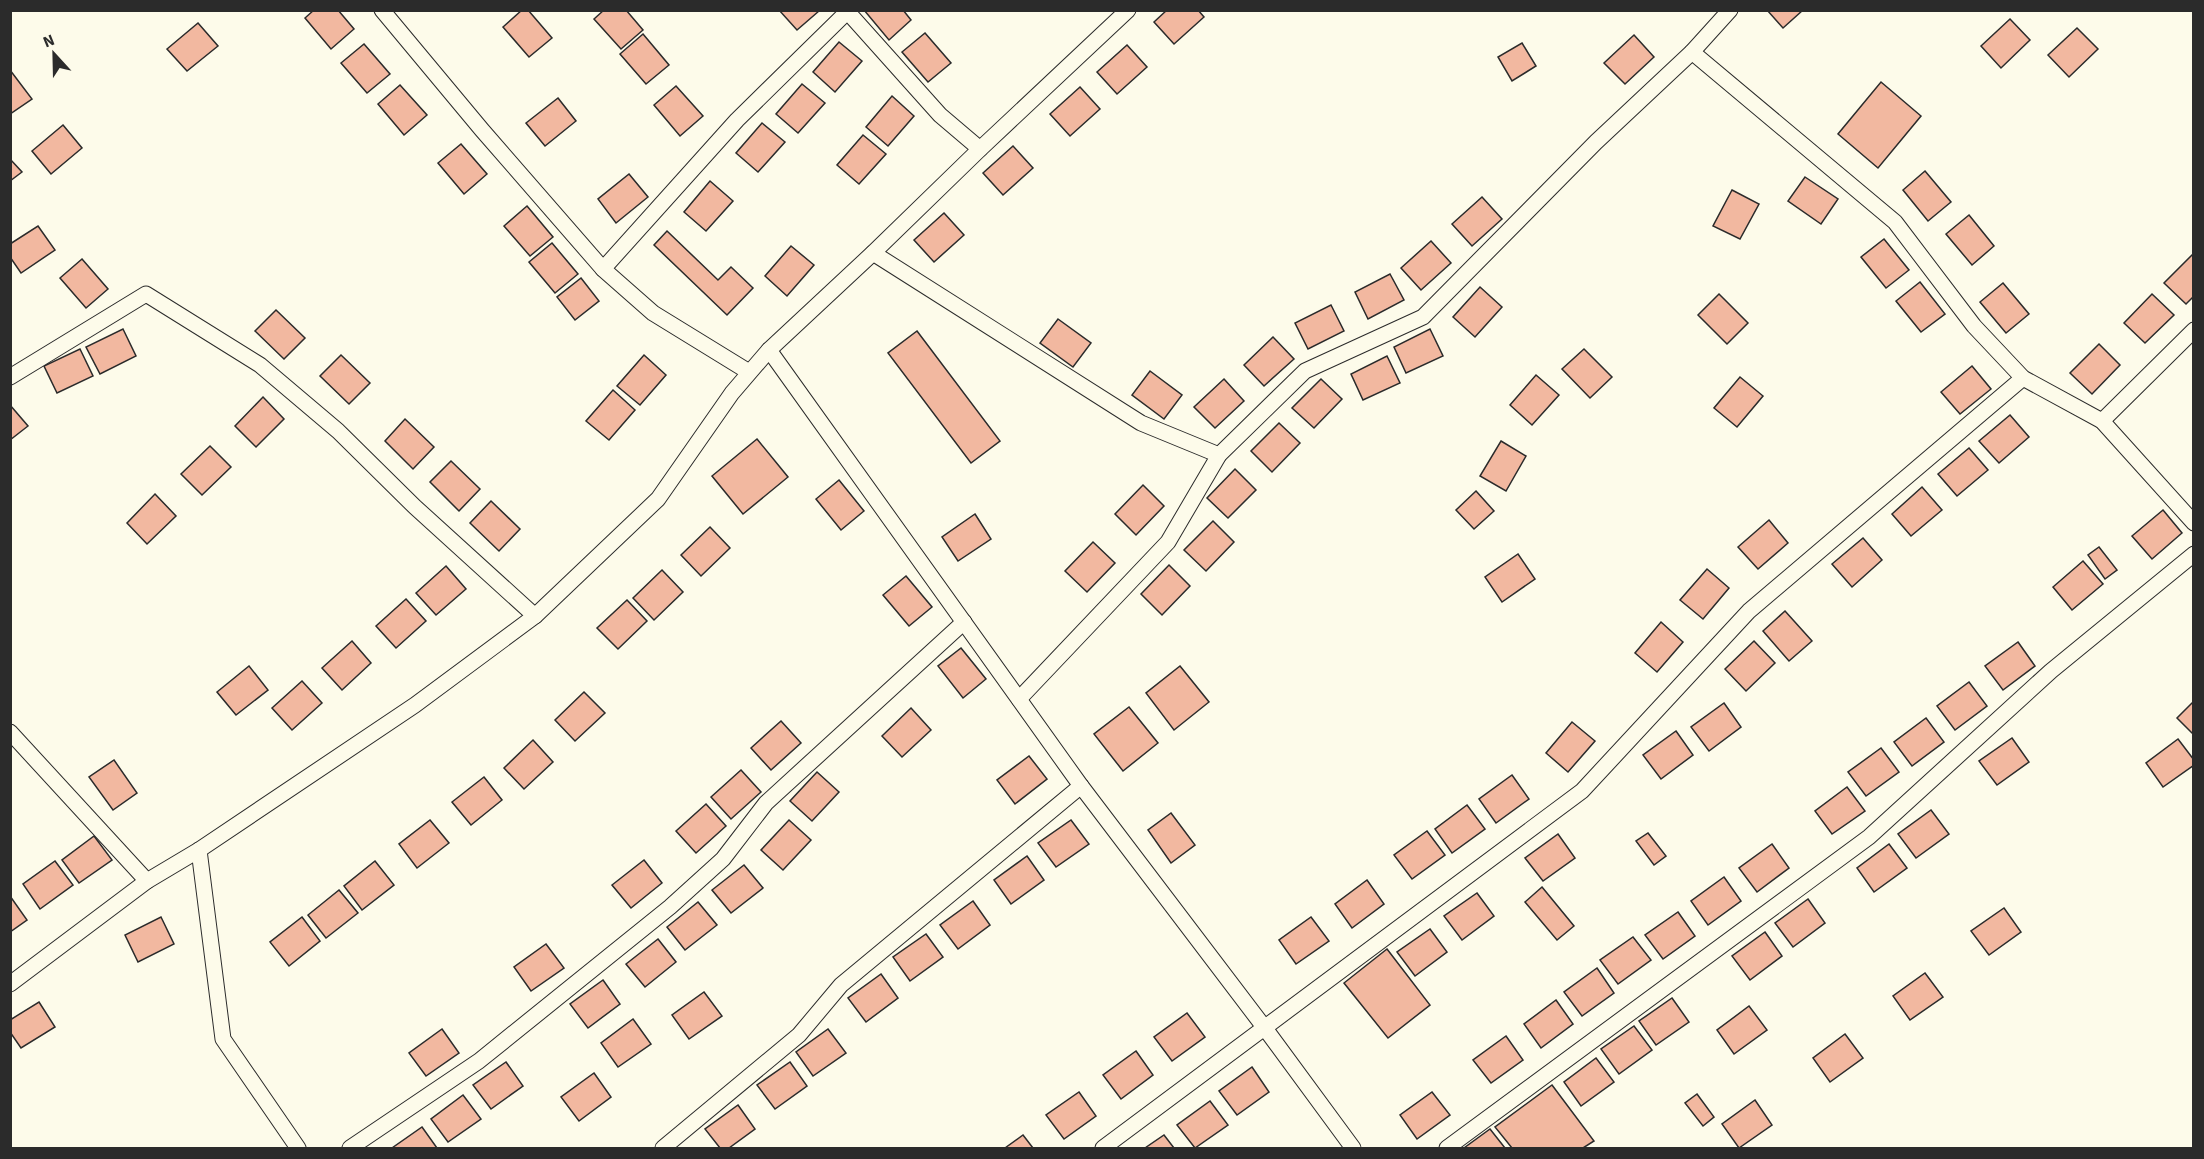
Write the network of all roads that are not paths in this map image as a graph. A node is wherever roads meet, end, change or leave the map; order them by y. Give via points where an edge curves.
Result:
1 (382, 10) edge
2 (1128, 10) edge
3 (1730, 10) edge
4 (846, 11) edge
5 (1692, 52) junction
6 (980, 149) junction
7 (873, 253) junction
8 (603, 269) junction
9 (2193, 330) edge
10 (769, 350) junction
11 (749, 372) junction
12 (10, 377) edge
13 (2023, 378) junction
14 (2102, 421) junction
15 (1219, 455) junction
16 (2193, 523) edge
17 (2193, 554) edge
18 (535, 616) junction
19 (964, 622) junction
20 (1019, 699) junction
21 (10, 732) edge
22 (1081, 786) junction
23 (199, 850) junction
24 (147, 881) junction
25 (10, 984) edge
26 (1264, 1027) junction
27 (298, 1149) edge
28 (350, 1149) edge
29 (663, 1149) edge
30 (1103, 1149) edge
31 (1353, 1149) edge
32 (1447, 1149) edge

1 - 8 street
2 - 6 street
3 - 5 street
4 - 6 street via 940,115
4 - 8 street via 737,120
5 - 13 street via 1895,222 1974,326
5 - 15 street via 1588,150 1423,317 1305,370
6 - 7 street
7 - 10 street
7 - 15 street via 1141,423
8 - 11 street via 653,313
9 - 14 street
10 - 11 street
10 - 19 street
11 - 18 street via 658,499
12 - 18 street via 146,294 260,365 338,431
13 - 14 street
13 - 26 street via 1749,611 1582,791
14 - 16 street
15 - 20 street via 1168,542
17 - 32 street via 2051,671 1869,837
18 - 23 street via 415,705
19 - 20 street
19 - 28 street via 766,802 723,859 669,907 479,1061
20 - 22 street
21 - 24 street
22 - 26 street
22 - 29 street via 841,985 799,1035
23 - 24 street
23 - 27 street via 223,1039
24 - 25 street
26 - 30 street
26 - 31 street

